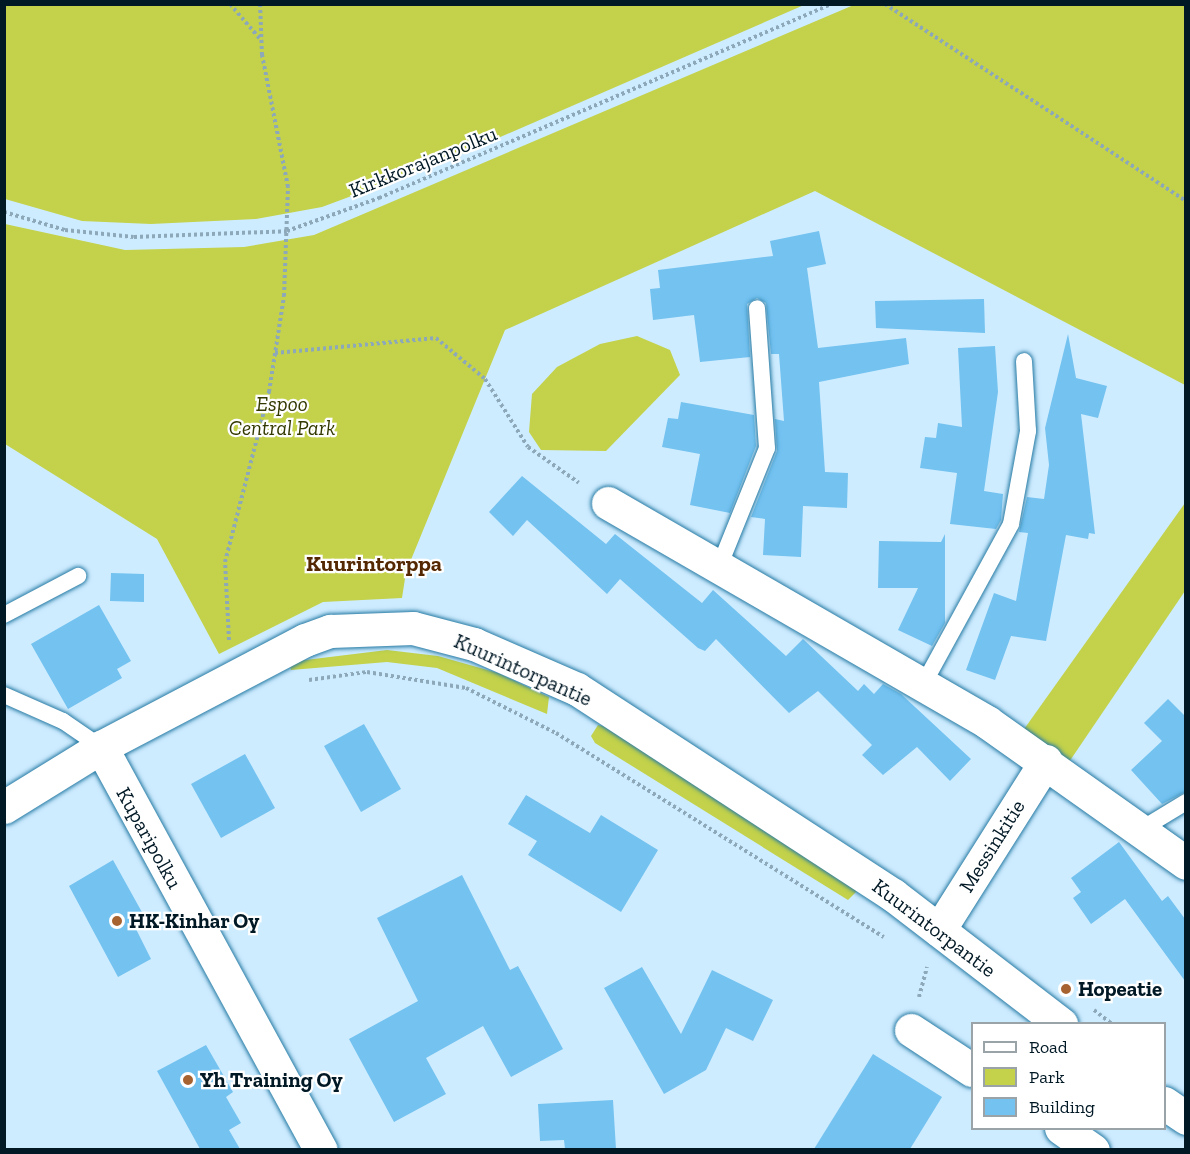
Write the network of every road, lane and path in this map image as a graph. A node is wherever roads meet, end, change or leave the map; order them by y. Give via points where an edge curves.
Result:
1 (230, 4) edge
2 (260, 4) edge
3 (832, 4) edge
4 (885, 4) edge
5 (825, 6) edge
6 (261, 40) junction
7 (1185, 201) edge
8 (4, 212) edge
9 (287, 231) junction
10 (757, 308) dead end
11 (275, 353) junction
12 (1024, 361) dead end
13 (608, 503) joint
14 (719, 567) junction
15 (78, 576) dead end
16 (4, 615) edge
17 (239, 675) junction
18 (303, 681) dead end
19 (923, 685) junction
20 (4, 695) edge
21 (101, 747) junction
22 (1046, 761) junction
23 (1185, 802) edge
24 (4, 807) edge
25 (1140, 830) junction
26 (1185, 862) edge
27 (939, 930) junction
28 (888, 940) dead end
29 (917, 959) dead end
30 (936, 972) dead end
31 (1060, 1022) edge
32 (910, 1030) dead end
33 (971, 1069) edge
34 (1166, 1104) edge
35 (1185, 1118) edge
36 (1064, 1130) edge
37 (321, 1149) edge
38 (1093, 1149) edge

1 - 6 path
2 - 6 path
3 - 5 path, Kirkkorajanpolku
4 - 7 path
5 - 9 path, Kirkkorajanpolku via 379,198
6 - 9 path via 288,187
8 - 9 path, Kirkkorajanpolku via 65,230 134,237
9 - 11 path
10 - 14 lane via 767,448
11 - 13 path via 436,338 484,380 528,447
11 - 17 path via 225,562 224,621
12 - 19 lane via 1028,431 1024,480 1011,524
13 - 14 street
14 - 19 street
15 - 16 lane
17 - 21 street, Kuurintorpantie
17 - 27 street, Kuurintorpantie via 330,631 413,628 474,644 577,689
18 - 28 path via 367,672 466,688 556,733
19 - 22 street
20 - 21 lane via 63,721
21 - 24 street, Kuurintorpantie
21 - 37 street, Kuparipolku
22 - 25 street
22 - 27 street, Messinkitie
23 - 25 lane
25 - 26 street
27 - 31 street, Kuurintorpantie
29 - 30 path
32 - 33 street
34 - 35 street
36 - 38 street

